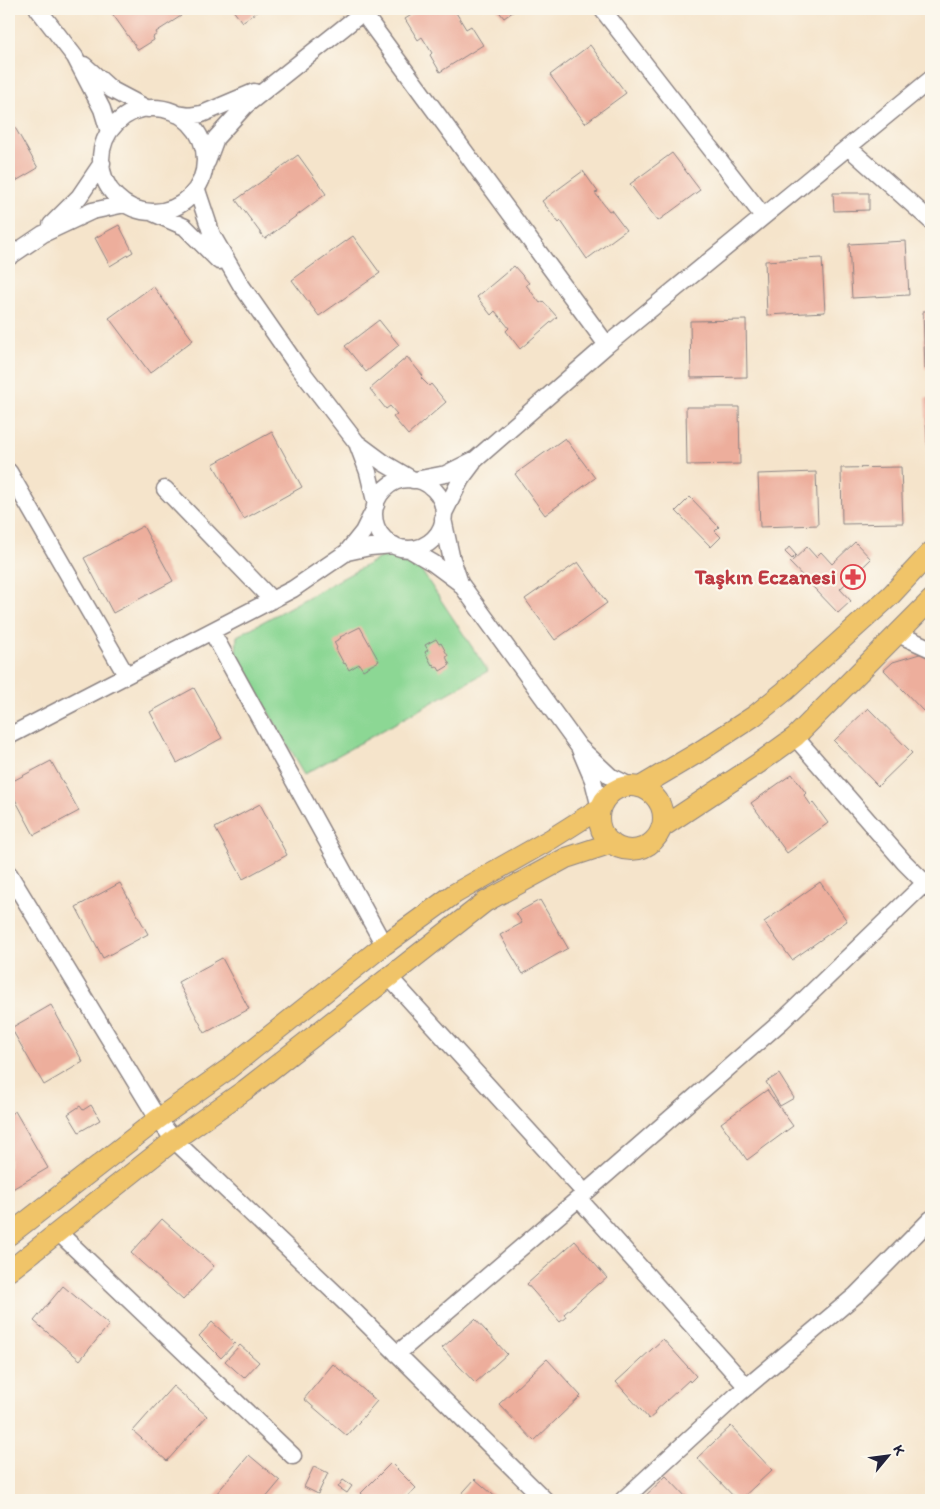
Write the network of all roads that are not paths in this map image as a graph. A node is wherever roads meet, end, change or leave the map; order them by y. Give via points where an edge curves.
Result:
1 (38, 9) edge
2 (602, 9) edge
3 (363, 10) edge
4 (75, 57) junction
5 (931, 79) edge
6 (272, 84) junction
7 (148, 109) junction
8 (176, 113) junction
9 (109, 132) junction
10 (849, 148) junction
11 (102, 163) junction
12 (205, 168) junction
13 (197, 190) junction
14 (125, 204) junction
15 (151, 213) junction
16 (763, 216) junction
17 (931, 222) edge
18 (43, 234) junction
19 (9, 257) edge
20 (241, 285) junction
21 (607, 345) junction
22 (357, 443) junction
23 (476, 459) junction
24 (9, 472) edge
25 (414, 480) junction
26 (165, 489) dead end
27 (375, 508) junction
28 (444, 516) junction
29 (402, 547) junction
30 (347, 552) junction
31 (931, 552) edge
32 (460, 583) junction
33 (272, 600) junction
34 (931, 600) edge
35 (212, 632) junction
36 (898, 634) junction
37 (931, 649) edge
38 (126, 675) junction
39 (9, 736) edge
40 (794, 737) junction
41 (579, 747) junction
42 (635, 786) junction
43 (600, 808) junction
44 (661, 828) junction
45 (612, 843) junction
46 (9, 874) edge
47 (928, 886) edge
48 (384, 945) junction
49 (389, 977) junction
50 (158, 1119) junction
51 (174, 1140) junction
52 (582, 1196) junction
53 (931, 1219) edge
54 (58, 1232) junction
55 (9, 1235) edge
56 (9, 1271) edge
57 (397, 1354) junction
58 (747, 1387) junction
59 (293, 1456) dead end
60 (544, 1500) edge
61 (623, 1500) edge

1 - 4 street
2 - 16 street
3 - 6 street
3 - 21 street
4 - 7 street via 112,90
4 - 9 street via 102,109
5 - 10 street
6 - 8 street via 202,114
6 - 12 street via 245,106 216,138
7 - 8 street
7 - 9 street via 129,114
8 - 12 street via 199,134 205,150
9 - 11 street
10 - 16 street
10 - 17 street
11 - 14 street via 106,183
11 - 18 street via 80,197
12 - 13 street
13 - 15 street via 182,204 167,211
13 - 20 street via 212,235
14 - 15 street
14 - 18 street via 92,210
15 - 20 street via 185,227
16 - 21 street
18 - 19 street
20 - 22 street
21 - 23 street
22 - 25 street
22 - 27 street via 368,472
23 - 25 street via 446,474
23 - 28 street via 461,479
24 - 38 street
25 - 27 street via 394,482 384,489
25 - 28 street via 428,485 437,493 443,504
26 - 33 street
27 - 29 street via 376,526 381,535
27 - 30 street via 363,532
28 - 29 street via 442,528 426,545
28 - 32 street
29 - 30 street via 370,547
29 - 32 street via 434,563
30 - 33 street
31 - 42 main road via 891,595 785,691 699,752
32 - 41 street
33 - 35 street
34 - 36 main road
35 - 38 street
35 - 48 street
36 - 37 street
36 - 40 main road
38 - 39 street
40 - 44 main road via 759,764
40 - 47 street
41 - 42 street via 610,776
41 - 43 street
42 - 43 main road via 620,787 612,792
42 - 44 main road via 656,799 663,818
43 - 45 main road via 601,827
43 - 48 main road via 454,894
44 - 45 main road via 650,843 641,848 631,850
45 - 49 main road via 566,858 485,902
46 - 50 street
47 - 52 street via 782,1021
48 - 50 main road via 227,1070
49 - 51 main road via 245,1090
49 - 52 street
50 - 51 street
50 - 55 main road
51 - 54 main road
51 - 57 street
52 - 57 street
52 - 58 street
53 - 58 street via 856,1294
54 - 56 main road
54 - 59 street
57 - 60 street
58 - 61 street

